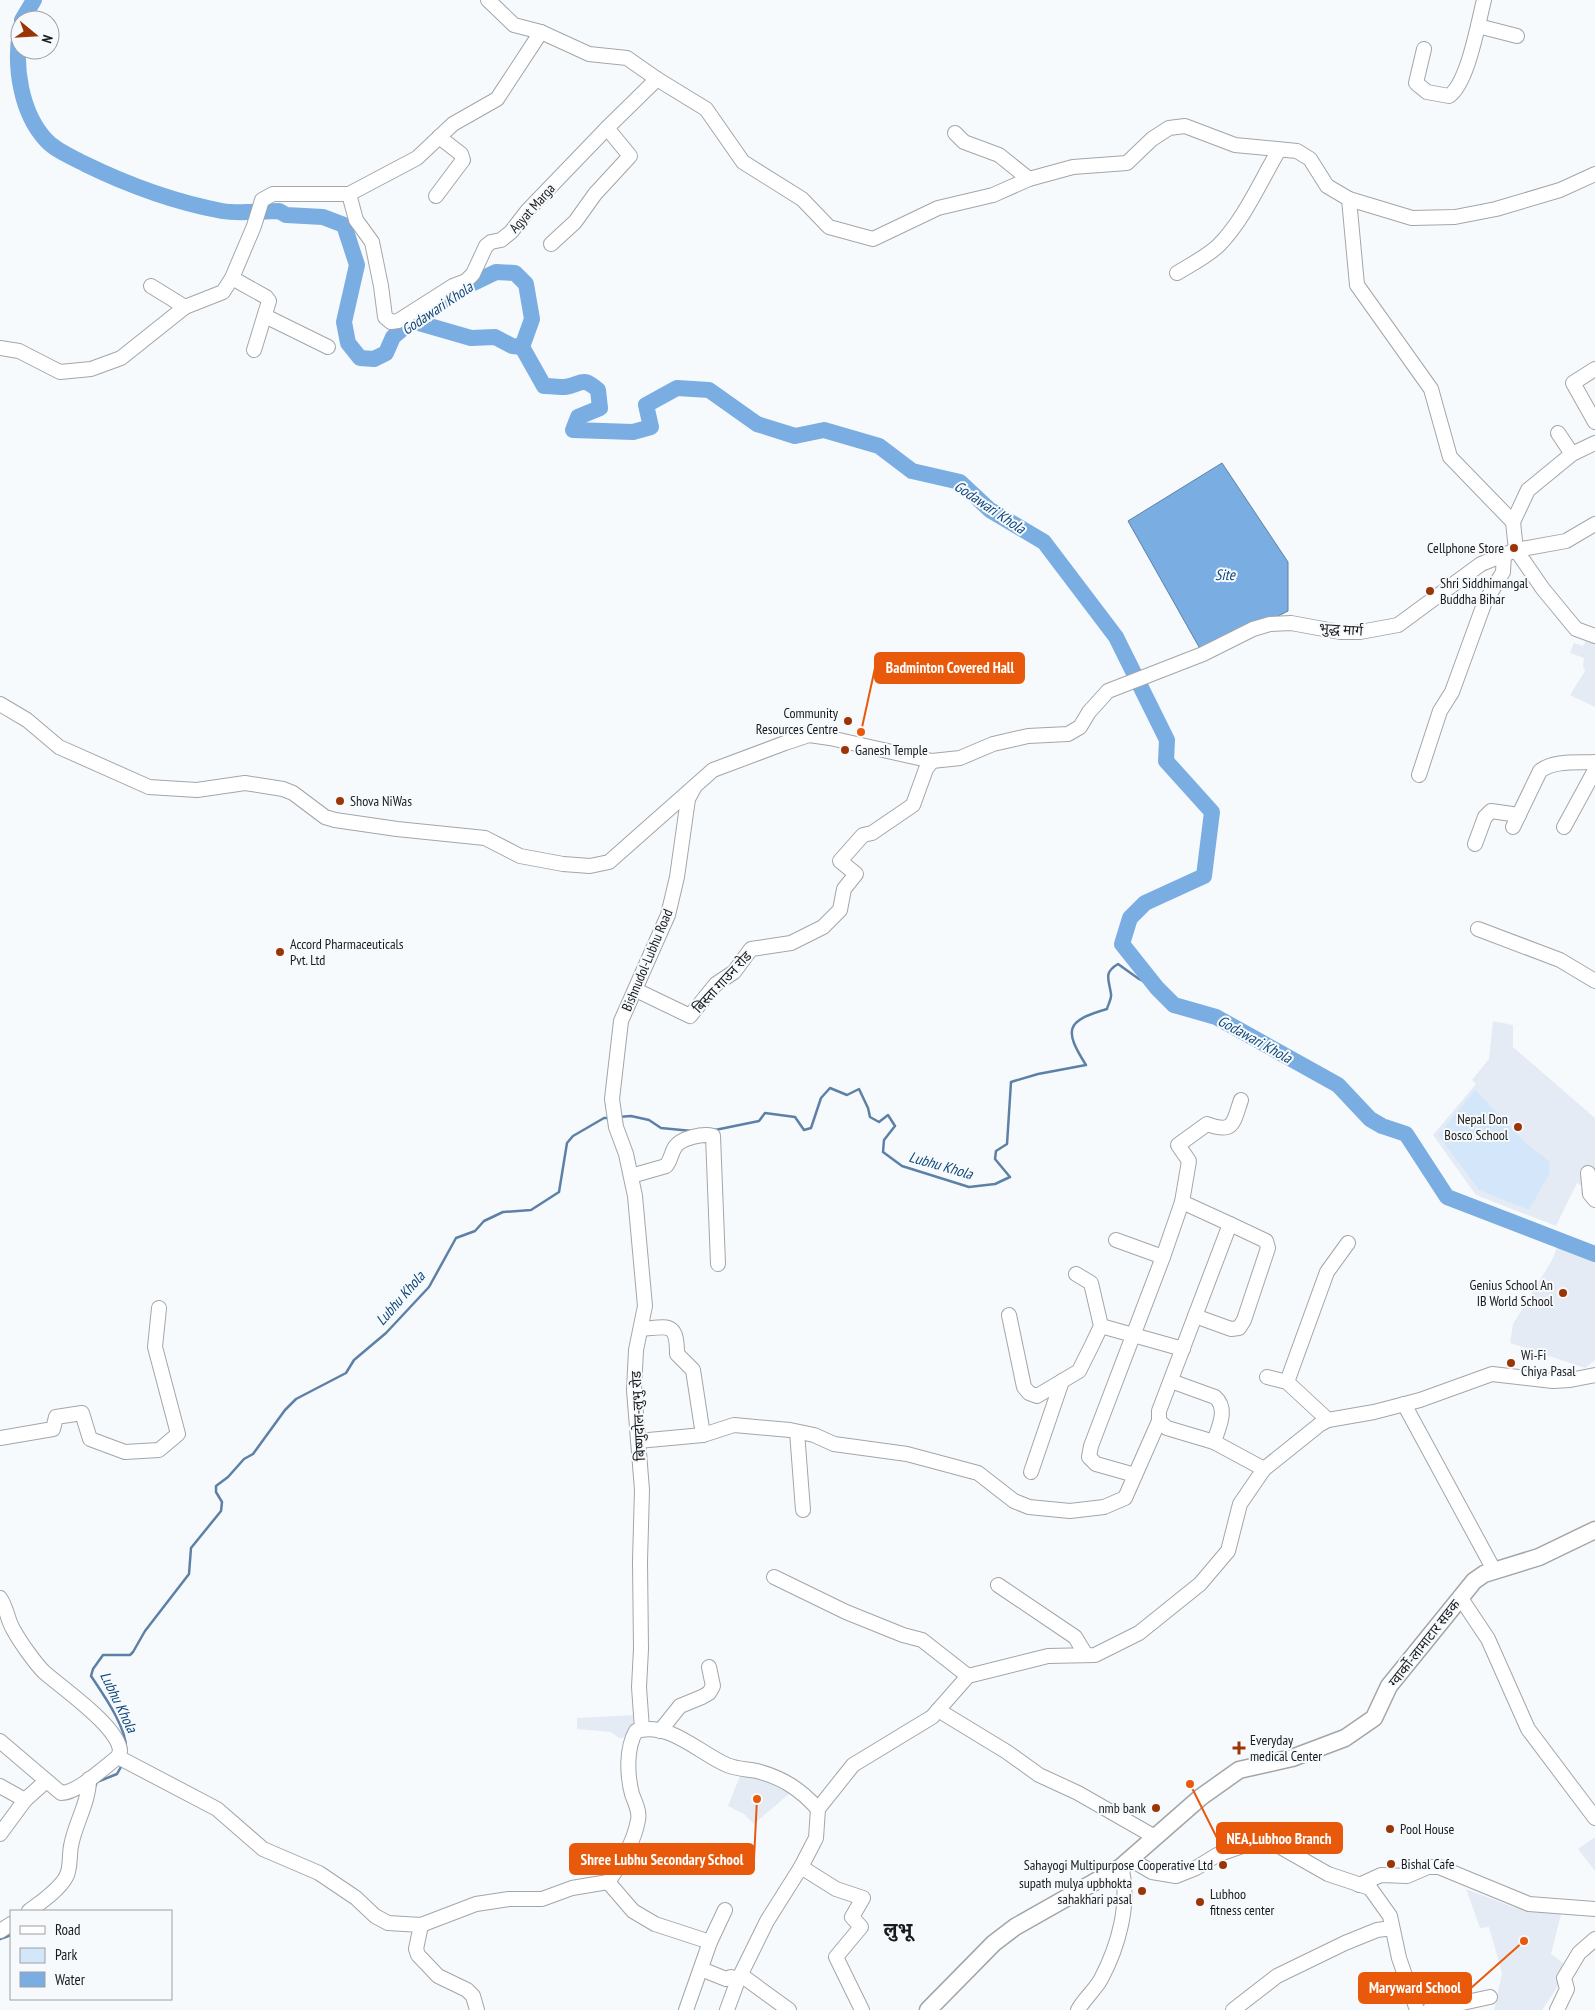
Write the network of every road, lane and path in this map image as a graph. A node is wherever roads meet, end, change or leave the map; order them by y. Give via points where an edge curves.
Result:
1 (488, 0) edge
2 (1484, 0) edge
3 (1478, 26) junction
4 (541, 32) junction
5 (1518, 36) dead end
6 (1424, 49) dead end
7 (657, 80) junction
8 (607, 128) junction
9 (955, 133) dead end
10 (439, 137) junction
11 (1279, 150) junction
12 (1595, 174) edge
13 (1029, 179) junction
14 (349, 194) junction
15 (436, 196) dead end
16 (1349, 199) junction
17 (551, 244) dead end
18 (1177, 273) dead end
19 (232, 278) junction
20 (151, 286) dead end
21 (185, 307) junction
22 (265, 316) junction
23 (328, 347) dead end
24 (0, 348) edge
25 (254, 350) dead end
26 (1595, 369) edge
27 (1595, 422) edge
28 (1558, 433) dead end
29 (1595, 443) edge
30 (1572, 454) junction
31 (1514, 522) junction
32 (1595, 524) edge
33 (1510, 552) junction
34 (1595, 636) edge
35 (0, 704) edge
36 (932, 761) junction
37 (1595, 762) edge
38 (1595, 770) edge
39 (1419, 775) dead end
40 (696, 786) junction
41 (1564, 826) dead end
42 (1475, 844) dead end
43 (1478, 929) dead end
44 (1595, 981) edge
45 (636, 990) junction
46 (1241, 1100) dead end
47 (613, 1108) joint
48 (1588, 1173) dead end
49 (631, 1176) junction
50 (1595, 1200) edge
51 (1182, 1202) junction
52 (1230, 1224) junction
53 (1116, 1240) dead end
54 (1348, 1243) dead end
55 (1163, 1257) junction
56 (718, 1264) dead end
57 (1076, 1274) dead end
58 (159, 1308) dead end
59 (1009, 1314) dead end
60 (1195, 1316) junction
61 (1101, 1326) junction
62 (641, 1329) junction
63 (1133, 1336) junction
64 (1183, 1349) junction
65 (1595, 1375) edge
66 (1268, 1377) dead end
67 (1062, 1381) junction
68 (1171, 1382) junction
69 (1286, 1382) junction
70 (1404, 1404) junction
71 (1328, 1420) junction
72 (1159, 1421) junction
73 (797, 1432) junction
74 (703, 1435) junction
75 (0, 1438) edge
76 (638, 1441) junction
77 (1214, 1442) junction
78 (1264, 1469) junction
79 (1031, 1472) dead end
80 (1135, 1475) junction
81 (803, 1510) dead end
82 (1595, 1530) edge
83 (1494, 1570) junction
84 (774, 1577) dead end
85 (998, 1585) dead end
86 (1460, 1597) junction
87 (0, 1598) edge
88 (1086, 1655) junction
89 (709, 1667) dead end
90 (968, 1676) junction
91 (938, 1710) junction
92 (642, 1729) junction
93 (660, 1731) junction
94 (0, 1741) edge
95 (123, 1759) junction
96 (89, 1779) junction
97 (45, 1782) junction
98 (0, 1786) edge
99 (25, 1800) junction
100 (818, 1809) junction
101 (1595, 1818) edge
102 (0, 1834) edge
103 (1155, 1837) junction
104 (801, 1867) junction
105 (1121, 1868) junction
106 (608, 1882) junction
107 (1359, 1885) junction
108 (1595, 1909) edge
109 (30, 1910) edge
110 (725, 1910) dead end
111 (421, 1925) junction
112 (1392, 1928) junction
113 (1595, 1939) edge
114 (710, 1942) junction
115 (701, 1969) junction
116 (740, 1977) junction
117 (1490, 1997) dead end
118 (477, 2010) edge
119 (686, 2010) edge
120 (728, 2010) edge
121 (789, 2010) edge
122 (862, 2010) edge
123 (928, 2010) edge
124 (1078, 2010) edge
125 (1233, 2010) edge
126 (1417, 2010) edge
127 (1429, 2010) edge
128 (1557, 2010) edge

1 - 4 street via 514,25
2 - 3 street
3 - 5 street
3 - 6 street via 1462,80 1449,96 1427,92 1416,83
4 - 7 street via 589,54 627,58
4 - 10 street via 497,99 453,124
7 - 8 street, Agyat Marga
7 - 13 street via 706,109 743,162 802,199 829,227 873,239 938,208 993,195
8 - 14 street, Agyat Marga via 511,232 486,246 473,274 466,281 398,321 391,322 385,317 372,242 356,220
8 - 17 street via 630,156 595,194 575,222
9 - 13 street via 964,142 999,154
10 - 14 street via 417,158
10 - 15 street via 461,154 462,160
11 - 13 street via 1235,145 1185,126 1169,128 1127,163 1074,167
11 - 16 street via 1297,151 1310,159 1328,186
11 - 18 street via 1250,205 1218,246
12 - 16 street via 1560,190 1454,217 1412,218
14 - 19 street via 273,194 262,200
16 - 31 street via 1357,285 1431,389 1450,457
19 - 21 street via 223,292
19 - 22 street via 266,297 269,301
20 - 21 street
21 - 24 street via 121,358 91,369 60,372 19,351
22 - 23 street
22 - 25 street
26 - 27 street via 1573,383
28 - 30 street
29 - 30 street
30 - 31 street via 1528,490
31 - 33 street
32 - 33 street, भुद्ध मार्ग via 1566,541
33 - 34 street via 1576,629
33 - 36 street, भुद्ध मार्ग via 1480,564 1398,625 1340,632 1291,623 1270,624 1109,690 1088,712 1080,727 1068,734 1028,736 994,744 960,758
33 - 39 street via 1503,572 1484,604 1458,678 1440,711
35 - 40 street via 28,720 59,747 149,787 197,790 245,783 283,789 325,817 397,829 485,838 520,856 563,864 590,866 609,862
36 - 40 street via 881,748 809,736 713,770
36 - 45 street, बिस्ता गाउन रोड via 912,805 872,833 863,835 840,860 856,874 844,889 840,910 823,927 790,943 751,949 734,972 716,984 690,1016
37 - 42 street via 1546,766 1540,771 1516,821 1491,811 1485,817
38 - 41 street
40 - 45 street, Bishnudol-Lubhu Road via 688,798 677,877 668,914
43 - 44 street via 1560,960
45 - 47 street, Bishnudol-Lubhu Road via 621,1021
46 - 51 street via 1233,1123 1227,1128 1219,1129 1207,1124 1178,1144 1189,1161
47 - 49 street, बिष्णुदोल-लुभु रोड
48 - 50 street via 1590,1194
49 - 56 street via 666,1166 680,1141 709,1134 713,1136
49 - 62 street, बिष्णुदोल-लुभु रोड via 645,1306
51 - 52 street
51 - 55 street
52 - 60 street
52 - 60 street via 1266,1241 1268,1248 1244,1320 1239,1328 1231,1329
53 - 55 street
54 - 69 street via 1327,1272
55 - 63 street
57 - 61 street via 1091,1283
58 - 75 street via 154,1346 178,1434 159,1450 125,1452 90,1439 82,1413 56,1416 52,1429
59 - 67 street via 1024,1387 1037,1396
60 - 64 street
61 - 63 street
61 - 67 street via 1079,1370
62 - 74 street via 666,1327 678,1337 678,1354 694,1370
62 - 76 street, बिष्णुदोल-लुभु रोड via 636,1350 634,1390
63 - 64 street
63 - 80 street via 1089,1457 1096,1464
64 - 68 street
65 - 70 street via 1553,1381 1492,1374
66 - 69 street
67 - 79 street
68 - 72 street via 1159,1411
68 - 77 street via 1220,1401 1222,1412
69 - 71 street
70 - 71 street
70 - 83 street
71 - 78 street via 1296,1441
72 - 77 street via 1167,1428
72 - 80 street
73 - 74 street via 734,1425
73 - 80 street via 834,1444 907,1454 978,1473 1014,1501 1029,1507 1070,1511 1104,1507 1125,1498
73 - 81 street
74 - 76 street
76 - 92 street, बिष्णुदोल-लुभु रोड via 642,1490 639,1687
77 - 78 street
78 - 88 street via 1240,1504 1228,1550 1200,1584 1139,1633 1096,1655
82 - 83 main road, ग्वार्को-लामाटार सडक via 1539,1557
83 - 86 main road, ग्वार्को-लामाटार सडक via 1474,1581
84 - 90 street via 846,1612 922,1640
85 - 88 street via 1075,1637
86 - 101 street via 1488,1639 1528,1729
86 - 103 main road, ग्वार्को-लामाटार सडक via 1389,1686 1374,1718 1345,1738 1327,1745 1292,1758 1239,1770 1201,1797
87 - 95 street via 13,1629 35,1664 86,1706 115,1738
88 - 90 street via 1048,1656
89 - 93 street via 713,1686 709,1693 680,1706
90 - 91 street
91 - 100 street via 932,1717 853,1765
91 - 103 street via 1039,1775 1078,1792
92 - 93 street
92 - 106 street via 636,1731 629,1743 632,1794 638,1820 623,1862
93 - 100 street via 677,1736 729,1766 786,1782 801,1790
94 - 97 street
95 - 96 street
95 - 111 street via 217,1809 263,1848 319,1873 383,1921
96 - 97 street via 68,1793 61,1793
96 - 109 street via 89,1794 79,1816 67,1876
97 - 99 street
98 - 99 street
99 - 102 street
100 - 104 street via 816,1838
103 - 105 main road, ग्वार्को-लामाटार सडक
104 - 116 street via 767,1921
104 - 122 street via 836,1889 862,1898 852,1917 861,1927 836,1957
105 - 107 street via 1135,1862 1152,1872 1176,1876 1217,1855 1257,1841 1277,1845 1328,1874
105 - 123 main road, ग्वार्को-लामाटार सडक via 994,1943
105 - 124 street via 1125,1893 1122,1922 1101,1980
106 - 111 street via 572,1888 542,1899 508,1899 476,1904
106 - 114 street via 633,1911 655,1924
107 - 108 street via 1381,1875 1407,1876 1428,1867 1439,1867 1529,1904
107 - 112 street via 1370,1888 1384,1905
110 - 114 street
111 - 118 street via 418,1955 438,1976 467,1990 473,1996
112 - 125 street via 1376,1930 1277,1976
112 - 126 street
113 - 128 street via 1579,1953 1564,1978 1567,1989
114 - 115 street
115 - 116 street via 726,1979
115 - 119 street
116 - 120 street
116 - 121 street
117 - 127 street

